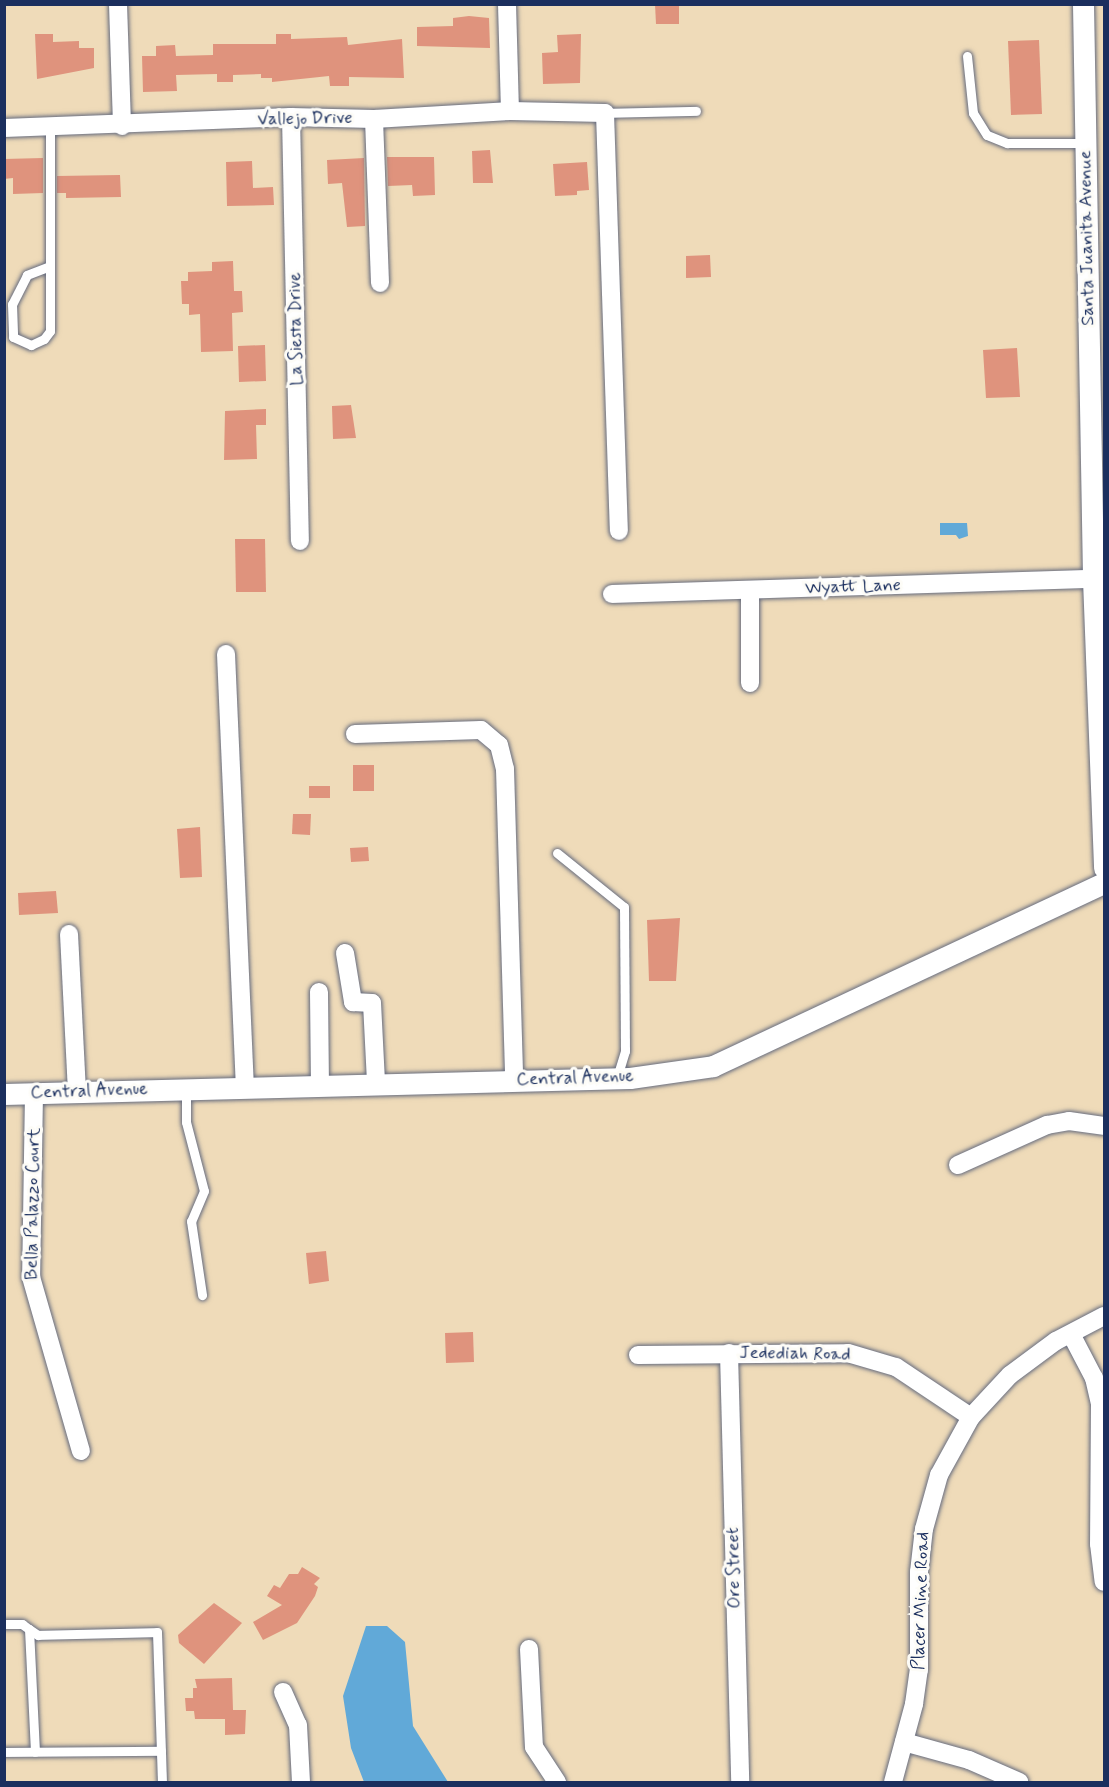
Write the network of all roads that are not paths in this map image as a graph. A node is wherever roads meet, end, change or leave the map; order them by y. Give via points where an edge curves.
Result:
1 (118, 4) edge
2 (507, 4) edge
3 (1083, 4) edge
4 (967, 56) dead end
5 (510, 111) junction
6 (696, 111) dead end
7 (605, 113) junction
8 (291, 117) junction
9 (374, 119) junction
10 (122, 126) junction
11 (50, 127) junction
12 (4, 128) edge
13 (1085, 143) junction
14 (50, 266) junction
15 (380, 283) dead end
16 (1097, 396) edge
17 (619, 531) dead end
18 (300, 541) dead end
19 (1094, 579) junction
20 (750, 590) junction
21 (612, 594) dead end
22 (226, 654) dead end
23 (750, 683) dead end
24 (355, 734) dead end
25 (557, 852) dead end
26 (1104, 868) edge
27 (1104, 883) edge
28 (69, 934) dead end
29 (345, 953) dead end
30 (320, 992) dead end
31 (617, 1078) junction
32 (514, 1080) junction
33 (376, 1083) junction
34 (320, 1084) junction
35 (245, 1086) junction
36 (186, 1088) junction
37 (77, 1092) junction
38 (4, 1094) edge
39 (34, 1094) junction
40 (1104, 1126) edge
41 (958, 1165) dead end
42 (202, 1295) dead end
43 (1104, 1316) edge
44 (1071, 1334) junction
45 (729, 1353) junction
46 (638, 1355) dead end
47 (972, 1417) junction
48 (81, 1451) dead end
49 (1104, 1582) edge
50 (4, 1624) edge
51 (29, 1629) junction
52 (529, 1649) dead end
53 (283, 1692) dead end
54 (904, 1742) junction
55 (161, 1751) junction
56 (4, 1752) edge
57 (35, 1752) junction
58 (162, 1782) edge
59 (300, 1782) edge
60 (557, 1782) edge
61 (740, 1782) edge
62 (893, 1782) edge
63 (1019, 1782) edge

1 - 10 street
2 - 5 street
3 - 13 street, Santa Juanita Avenue
4 - 13 lane via 973,113 987,135 1007,143
5 - 7 street, Vallejo Drive
5 - 9 street, Vallejo Drive
6 - 7 lane
7 - 17 street
8 - 9 street, Vallejo Drive
8 - 10 street, Vallejo Drive
8 - 18 street, La Siesta Drive
9 - 15 street
10 - 11 street, Vallejo Drive
11 - 12 street, Vallejo Drive
11 - 14 lane
13 - 16 street, Santa Juanita Avenue
14 - 14 lane via 50,331 31,345 13,337 12,304 27,275
16 - 19 street, Santa Juanita Avenue
19 - 20 street, Wyatt Lane
19 - 26 street, Santa Juanita Avenue
20 - 21 street, Wyatt Lane
20 - 23 street
22 - 35 street
24 - 32 street via 481,730 499,745 505,769
25 - 31 lane via 624,907 625,1051
27 - 31 street, Central Avenue via 713,1066
28 - 37 street
29 - 33 street via 353,1002 372,1003
30 - 34 street
31 - 32 street, Central Avenue
32 - 33 street, Central Avenue
33 - 34 street, Central Avenue
34 - 35 street, Central Avenue
35 - 36 street, Central Avenue
36 - 37 street, Central Avenue
36 - 42 lane via 186,1122 204,1191 191,1221
37 - 39 street, Central Avenue
38 - 39 street, Central Avenue
39 - 48 street, Bella Palazzo Court via 31,1277
40 - 41 street via 1069,1121 1047,1125
43 - 44 street, Placer Mine Road
44 - 47 street, Placer Mine Road via 1010,1375
44 - 49 street via 1094,1378 1100,1403 1099,1544
45 - 46 street, Jedediah Road
45 - 47 street, Jedediah Road via 823,1351 872,1358 918,1379
45 - 61 street, Ore Street
47 - 54 street, Placer Mine Road via 939,1475 924,1529 919,1572 919,1670
50 - 51 lane via 22,1624
51 - 55 lane via 38,1635 158,1632
51 - 57 lane
52 - 60 street via 534,1747
53 - 59 street via 298,1725
54 - 62 street, Placer Mine Road
54 - 63 street via 969,1760
55 - 57 lane
55 - 58 lane
56 - 57 lane

